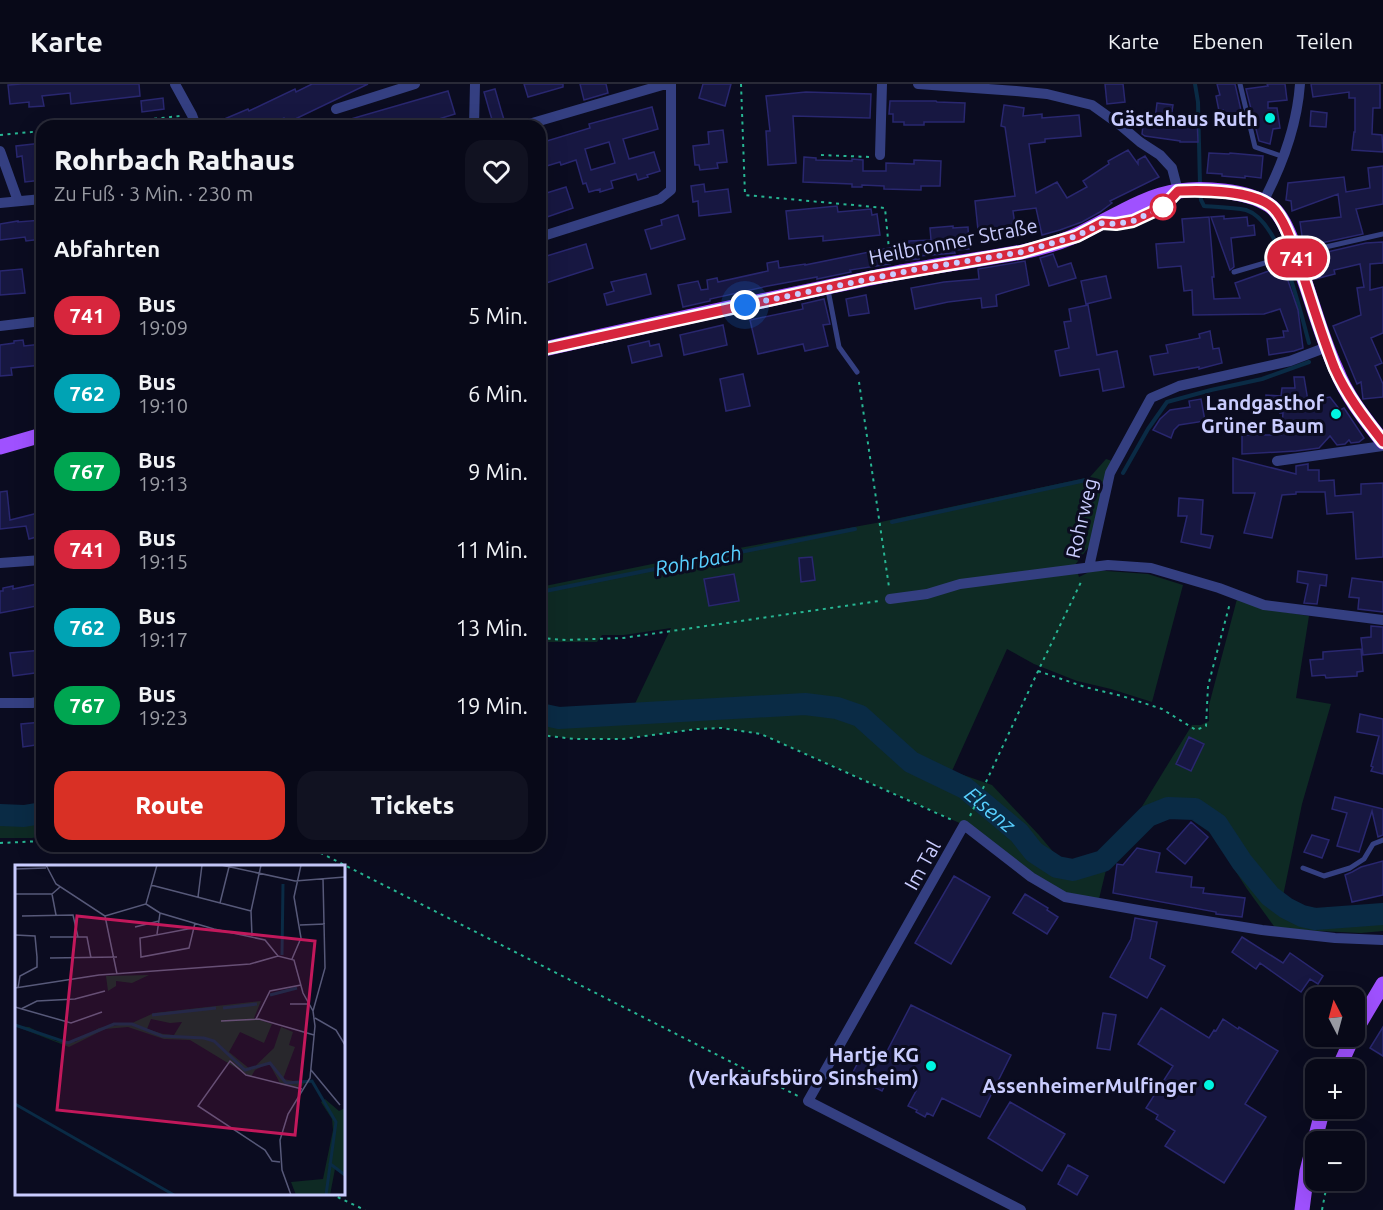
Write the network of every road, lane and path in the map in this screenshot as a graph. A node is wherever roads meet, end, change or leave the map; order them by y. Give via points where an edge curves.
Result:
1 (175, 84) edge
2 (415, 84) edge
3 (475, 84) edge
4 (666, 84) edge
5 (671, 84) edge
6 (741, 84) edge
7 (882, 84) edge
8 (918, 84) edge
9 (1240, 84) edge
10 (1300, 84) edge
11 (1015, 87) edge
12 (336, 110) dead end
13 (179, 116) dead end
14 (142, 120) edge
15 (193, 120) edge
16 (474, 120) edge
17 (543, 120) edge
18 (36, 132) edge
19 (0, 135) edge
20 (0, 151) edge
21 (822, 155) dead end
22 (876, 156) joint
23 (1284, 157) junction
24 (1178, 191) junction
25 (36, 200) edge
26 (18, 201) junction
27 (1263, 202) junction
28 (0, 203) edge
29 (1383, 234) edge
30 (546, 235) edge
31 (889, 249) dead end
32 (1291, 256) junction
33 (1234, 272) dead end
34 (827, 287) junction
35 (36, 322) edge
36 (0, 326) edge
37 (1327, 347) junction
38 (546, 349) edge
39 (857, 372) joint
40 (36, 437) edge
41 (1383, 444) edge
42 (0, 447) edge
43 (1277, 461) dead end
44 (36, 560) edge
45 (0, 563) edge
46 (1089, 567) junction
47 (1233, 593) junction
48 (890, 599) junction
49 (1383, 620) edge
50 (546, 638) edge
51 (1038, 671) junction
52 (36, 702) edge
53 (0, 704) edge
54 (546, 736) edge
55 (971, 814) dead end
56 (964, 825) junction
57 (1383, 840) edge
58 (36, 841) edge
59 (0, 843) edge
60 (319, 852) edge
61 (344, 865) edge
62 (345, 865) edge
63 (1302, 868) dead end
64 (1383, 940) edge
65 (1380, 990) edge
66 (1365, 1016) edge
67 (808, 1101) junction
68 (1320, 1119) edge
69 (1326, 1191) edge
70 (333, 1195) edge
71 (1303, 1205) edge
72 (365, 1210) edge
73 (1021, 1210) edge
74 (1322, 1210) edge

1 - 15 street
2 - 12 street
3 - 16 street
4 - 17 street
5 - 30 street via 671,190 660,199
6 - 31 path via 745,195 885,208
7 - 22 street
8 - 11 street
9 - 23 lane via 1255,147
10 - 23 street via 1294,128
11 - 24 street via 1092,105 1161,155 1172,168
13 - 14 path
18 - 19 path
20 - 26 street
21 - 22 path
23 - 27 street
24 - 27 main road, Heilbronner Straße via 1210,191
24 - 34 main road, Heilbronner Straße via 1149,198 1077,236 1022,252
25 - 26 street
26 - 28 street
27 - 32 main road via 1278,214 1286,229
29 - 32 lane
32 - 33 lane
32 - 37 main road
34 - 38 main road, Heilbronner Straße
34 - 39 lane via 839,347
35 - 36 street
37 - 41 main road via 1345,390
37 - 46 street, Rohrweg via 1290,361 1179,386 1151,398 1110,473
39 - 48 path
40 - 42 main road
41 - 43 street
44 - 45 street
46 - 47 street via 1151,568
46 - 48 street via 960,584
46 - 51 path, Rohrweg
47 - 49 street via 1264,605
47 - 51 path via 1208,686 1206,726 1196,730 1162,709
48 - 50 path via 623,638
51 - 55 path, Rohrweg
52 - 53 street
54 - 56 path via 624,739 722,728 761,734
56 - 64 street via 1031,877 1065,897 1262,930
56 - 67 street, Im Tal
57 - 63 lane via 1373,844 1364,859 1350,868 1324,876
58 - 59 path
60 - 61 path
62 - 67 path
65 - 66 main road
67 - 73 street
68 - 71 main road
69 - 74 path
70 - 72 path

